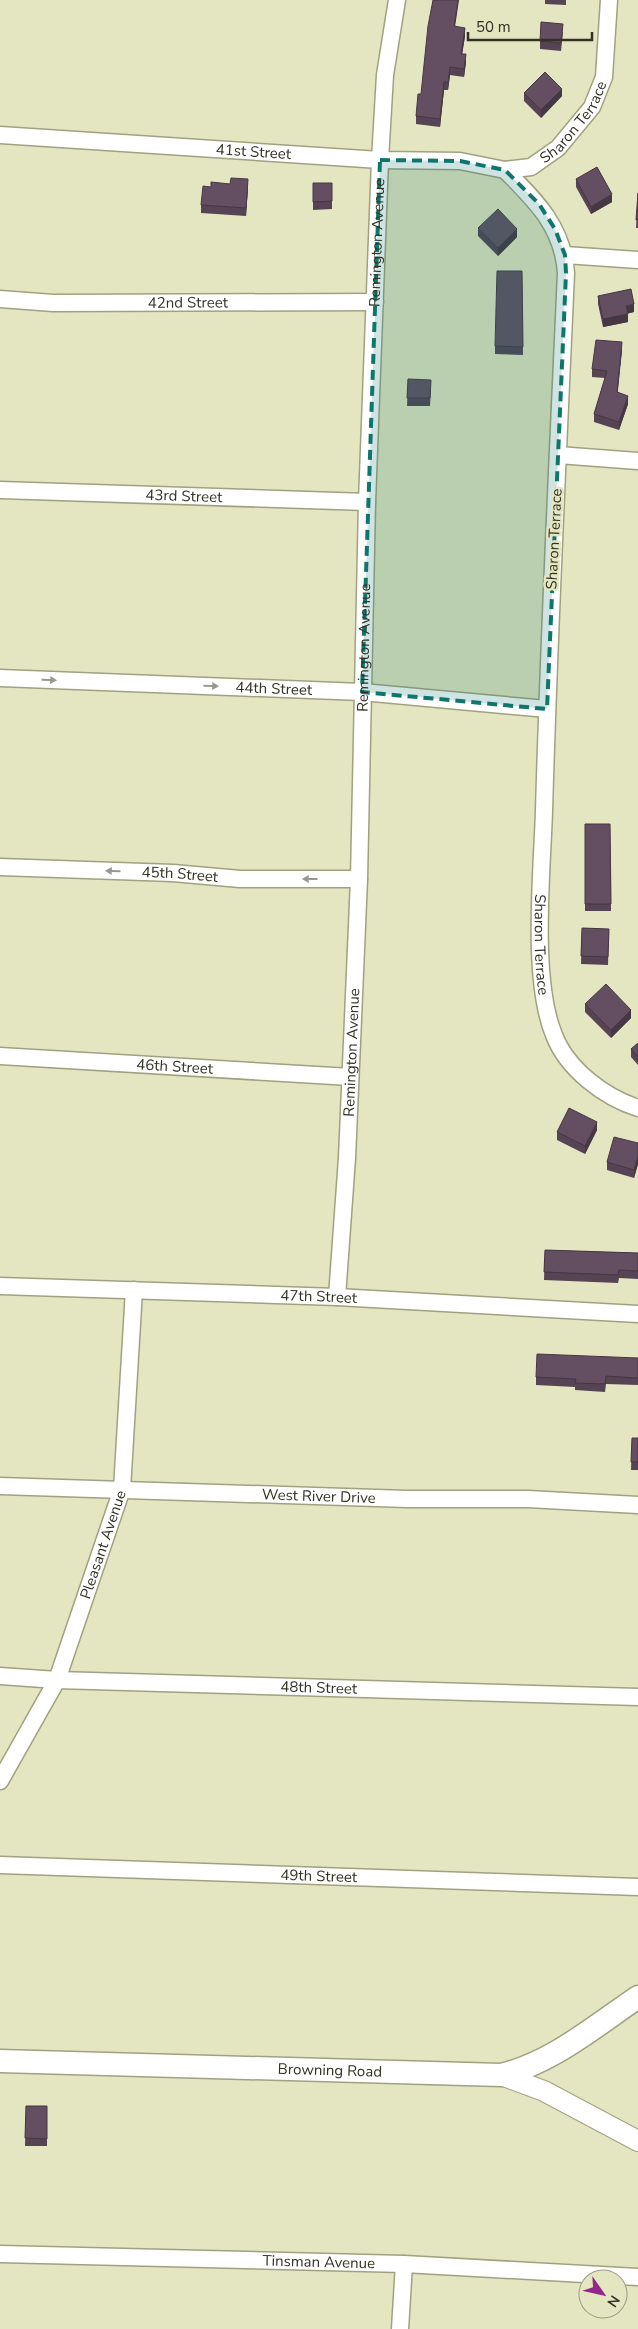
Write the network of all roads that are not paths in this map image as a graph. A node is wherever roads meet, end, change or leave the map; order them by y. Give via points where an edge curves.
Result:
1 (397, 0) edge
2 (609, 0) edge
3 (0, 135) edge
4 (380, 160) junction
5 (505, 170) junction
6 (565, 256) junction
7 (638, 260) edge
8 (0, 299) edge
9 (375, 302) junction
10 (558, 455) junction
11 (638, 461) edge
12 (0, 490) edge
13 (367, 502) junction
14 (0, 678) edge
15 (362, 692) junction
16 (547, 709) junction
17 (0, 867) edge
18 (359, 879) junction
19 (0, 1056) edge
20 (350, 1077) junction
21 (638, 1108) edge
22 (0, 1286) edge
23 (134, 1290) junction
24 (337, 1296) junction
25 (638, 1314) edge
26 (0, 1486) edge
27 (122, 1489) junction
28 (638, 1504) edge
29 (0, 1676) edge
30 (57, 1680) junction
31 (638, 1697) edge
32 (0, 1781) edge
33 (0, 1865) edge
34 (638, 1887) edge
35 (638, 1997) edge
36 (0, 2061) edge
37 (501, 2075) junction
38 (638, 2141) edge
39 (0, 2254) edge
40 (404, 2264) junction
41 (638, 2278) edge
42 (400, 2329) edge

1 - 4 street, Remington Avenue via 385,75
2 - 5 street, Sharon Terrace via 604,77 592,107 558,148 531,167
3 - 4 street, 41st Street
4 - 5 street, 41st Street via 460,161
4 - 9 street, Remington Avenue
5 - 6 street, Sharon Terrace via 539,204 555,229
6 - 7 street
6 - 10 street, Sharon Terrace
8 - 9 street, 42nd Street via 53,303
9 - 13 street, Remington Avenue
10 - 11 street
10 - 16 street, Sharon Terrace
12 - 13 street, 43rd Street
13 - 15 street, Remington Avenue
14 -> 15 street, 44th Street
15 - 16 street, 44th Street
15 - 18 street, Remington Avenue
16 - 21 street, Sharon Terrace via 541,913 545,1005 553,1034 563,1053 580,1072 623,1103
18 -> 17 street, 45th Street via 240,880 173,873
18 - 20 street, Remington Avenue
19 - 20 street, 46th Street
20 - 24 street, Remington Avenue
22 - 23 street, 47th Street
23 - 24 street, 47th Street
23 - 27 street, Pleasant Avenue
24 - 25 street, 47th Street
26 - 27 street, West River Drive
27 - 28 street, West River Drive
27 - 30 street, Pleasant Avenue
29 - 30 street, 48th Street
30 - 31 street, 48th Street
30 - 32 street, Pleasant Avenue
33 - 34 street, 49th Street
35 - 37 main road, Browning Road via 534,2064
36 - 37 main road, Browning Road
37 - 38 street via 544,2091
39 - 40 street, Tinsman Avenue
40 - 41 street, Tinsman Avenue
40 - 42 street

